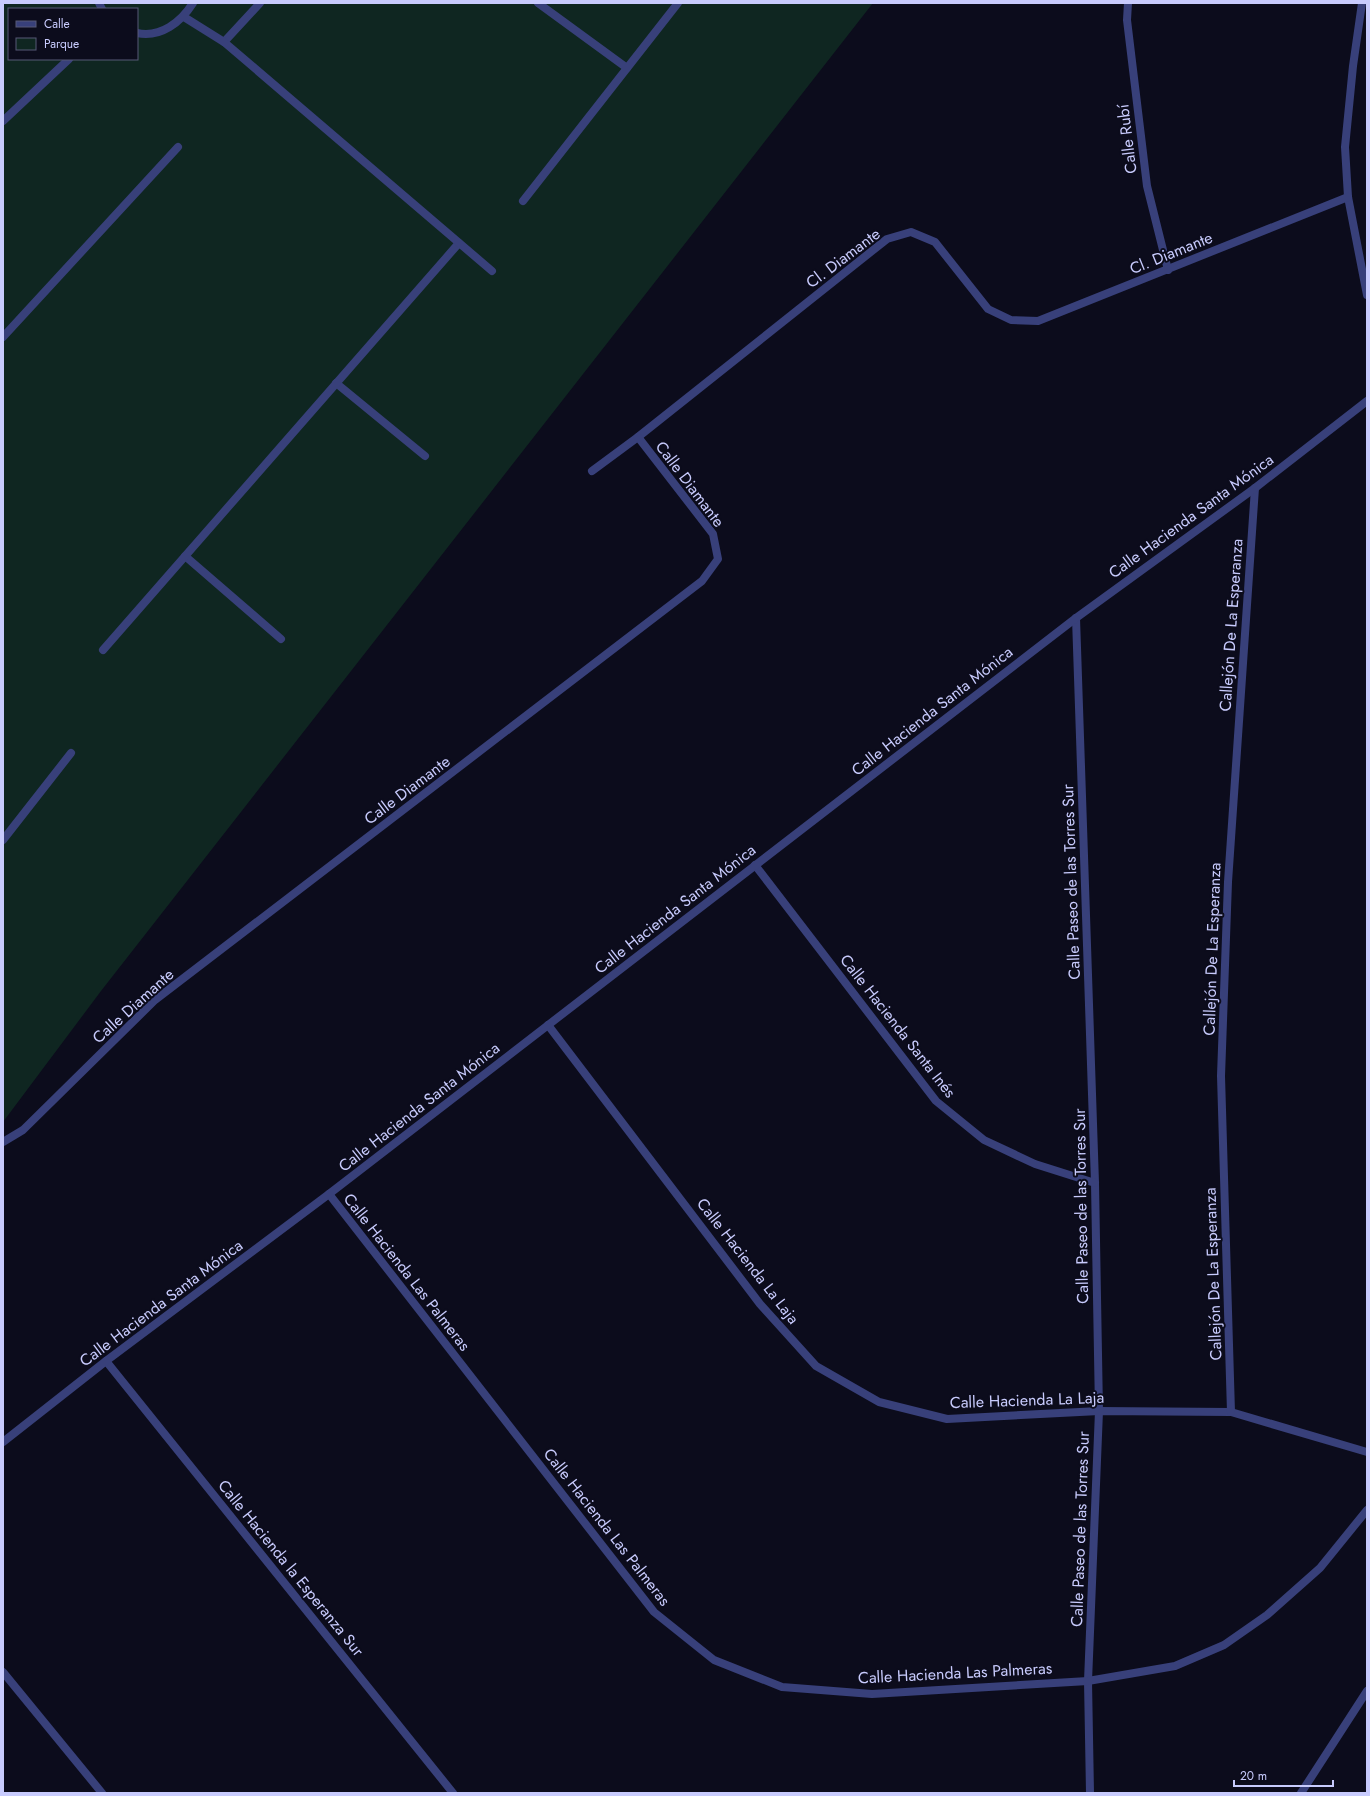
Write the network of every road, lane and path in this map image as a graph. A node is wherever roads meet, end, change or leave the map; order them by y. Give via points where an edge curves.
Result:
1 (194, 3) edge
2 (260, 3) edge
3 (538, 3) edge
4 (678, 3) edge
5 (1128, 3) edge
6 (1362, 3) edge
7 (184, 17) junction
8 (138, 33) edge
9 (224, 42) junction
10 (68, 60) edge
11 (627, 68) junction
12 (3, 121) edge
13 (178, 146) dead end
14 (1348, 197) junction
15 (523, 200) dead end
16 (459, 243) junction
17 (1168, 270) junction
18 (492, 271) dead end
19 (1367, 295) edge
20 (3, 338) edge
21 (336, 383) junction
22 (1367, 401) edge
23 (638, 437) junction
24 (425, 456) dead end
25 (592, 471) dead end
26 (1255, 488) junction
27 (185, 556) junction
28 (1076, 618) junction
29 (281, 639) dead end
30 (103, 650) dead end
31 (72, 753) dead end
32 (3, 840) edge
33 (755, 865) junction
34 (548, 1025) junction
35 (3, 1142) edge
36 (1095, 1183) junction
37 (330, 1194) junction
38 (106, 1361) junction
39 (1099, 1411) junction
40 (1230, 1412) junction
41 (3, 1442) edge
42 (1367, 1452) edge
43 (1367, 1510) edge
44 (3, 1672) edge
45 (1088, 1681) junction
46 (1367, 1691) edge
47 (102, 1793) edge
48 (453, 1793) edge
49 (1090, 1793) edge
50 (1301, 1793) edge

1 - 7 street
2 - 9 street
3 - 11 street
4 - 11 street
5 - 17 street, Calle Rubí via 1127,20 1147,186
6 - 14 street via 1345,147
7 - 8 street via 171,27 156,33
7 - 9 street
9 - 16 street
10 - 12 street
11 - 15 street
13 - 20 street
14 - 17 street, Cl. Diamante
14 - 19 street
16 - 18 street
16 - 21 street
17 - 23 street, Cl. Diamante via 1038,321 1010,320 988,309 935,242 911,232 887,239
21 - 24 street
21 - 27 street
22 - 26 street, Calle Hacienda Santa Mónica
23 - 25 street, Cl. Diamante
23 - 35 street, Calle Diamante via 713,534 718,559 702,581 155,1000 23,1130
26 - 28 street, Calle Hacienda Santa Mónica
26 - 40 street, Callejón De La Esperanza via 1228,882 1222,1068
27 - 29 street
27 - 30 street
28 - 33 street, Calle Hacienda Santa Mónica
28 - 36 street, Calle Paseo de las Torres Sur
31 - 32 street
33 - 34 street, Calle Hacienda Santa Mónica
33 - 36 street, Calle Hacienda Santa Inés via 936,1101 984,1140 1034,1164
34 - 37 street, Calle Hacienda Santa Mónica
34 - 39 street, Calle Hacienda La Laja via 760,1304 816,1366 879,1402 948,1419
36 - 39 street, Calle Paseo de las Torres Sur
37 - 38 street, Calle Hacienda Santa Mónica
37 - 45 street, Calle Hacienda Las Palmeras via 654,1612 714,1660 782,1687 872,1694
38 - 41 street, Calle Hacienda Santa Mónica
38 - 48 street, Calle Hacienda la Esperanza Sur
39 - 40 street, Calle Hacienda La Laja
39 - 45 street, Calle Paseo de las Torres Sur
40 - 42 street, Calle Hacienda La Laja
43 - 45 street, Calle Hacienda Las Palmeras via 1320,1568 1267,1615 1224,1645 1175,1666
44 - 47 street
45 - 49 street, Calle Paseo de las Torres Sur
46 - 50 street

